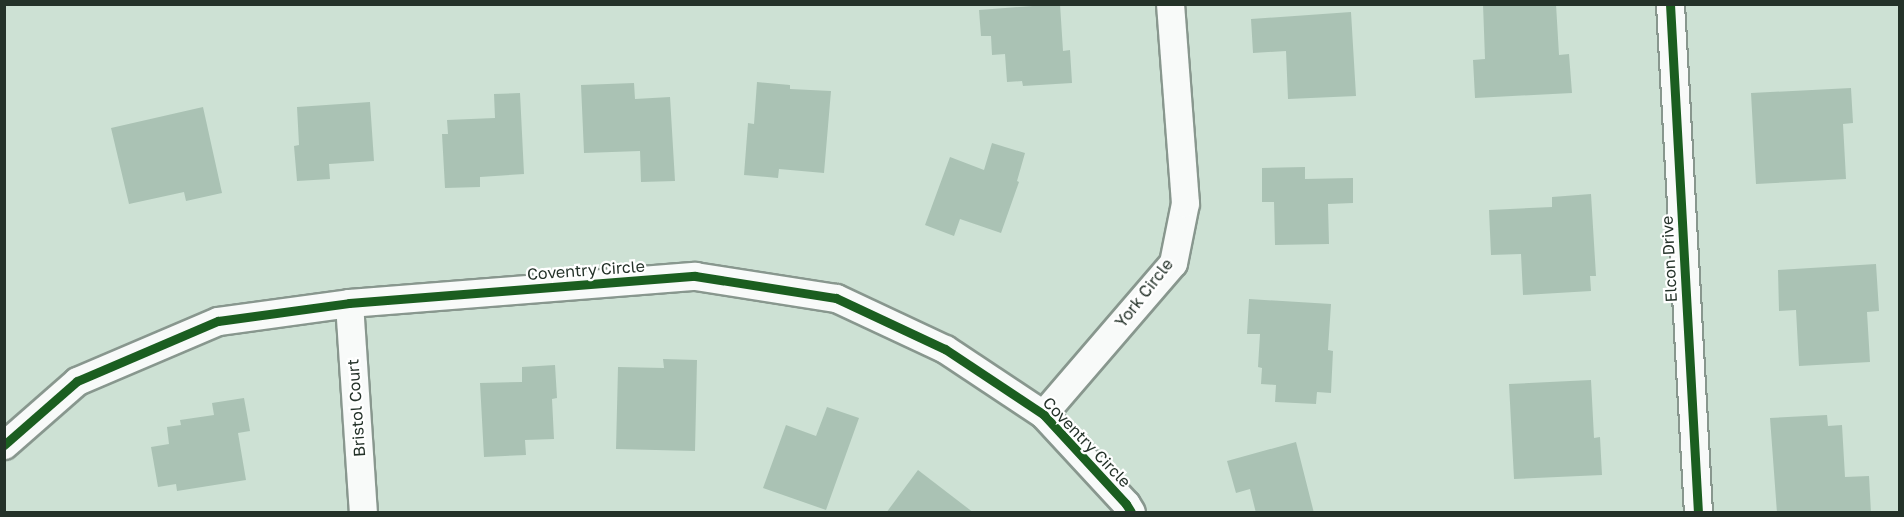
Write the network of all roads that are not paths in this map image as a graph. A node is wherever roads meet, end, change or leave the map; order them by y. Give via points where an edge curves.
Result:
1 (1170, 4) edge
2 (1670, 4) edge
3 (349, 303) junction
4 (1043, 414) junction
5 (4, 445) edge
6 (363, 513) edge
7 (1131, 513) edge
8 (1698, 513) edge

1 - 4 street, York Circle via 1185,203 1173,262
2 - 8 street, Elcon Drive
3 - 4 street, Coventry Circle via 695,276 836,298 945,349
3 - 5 street, Coventry Circle via 218,321 77,381
3 - 6 street, Bristol Court
4 - 7 street, Coventry Circle

